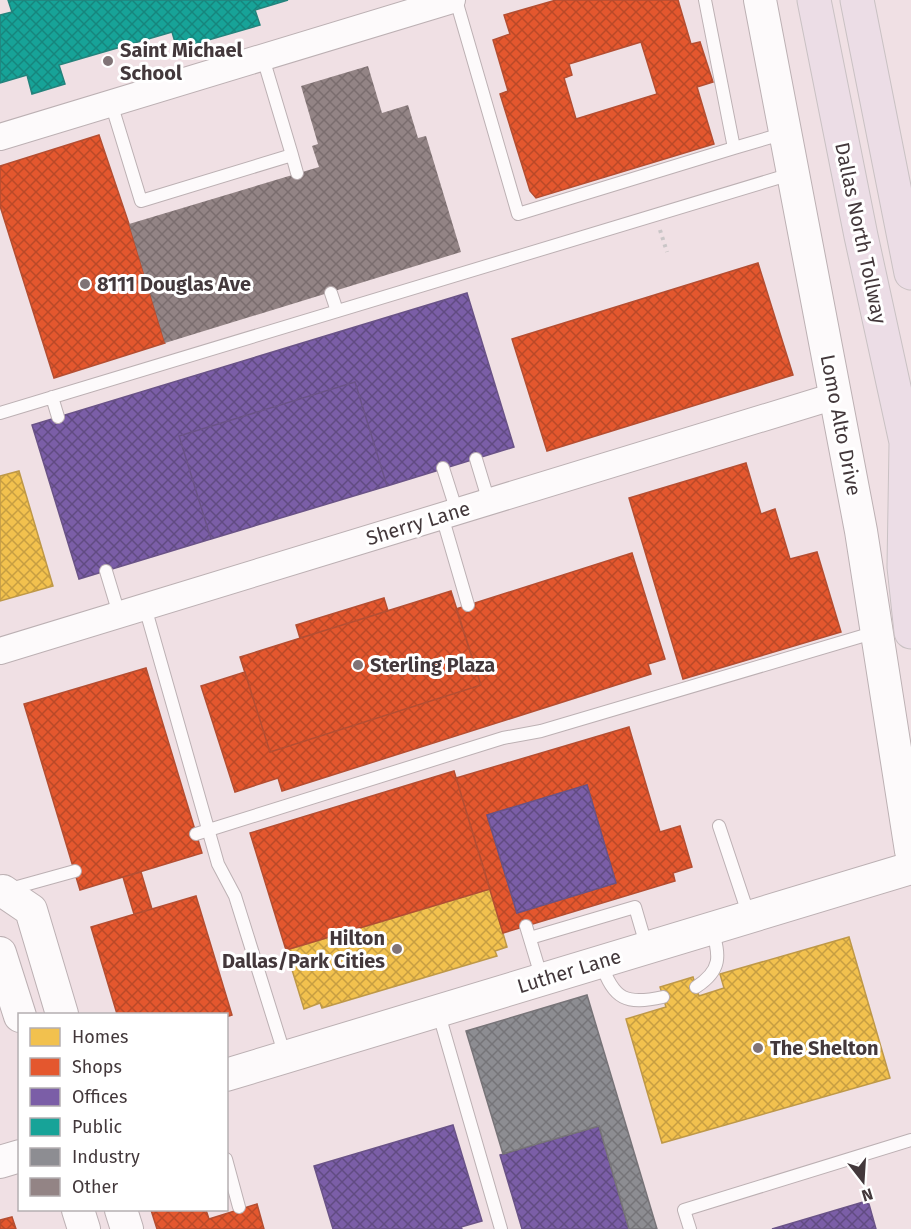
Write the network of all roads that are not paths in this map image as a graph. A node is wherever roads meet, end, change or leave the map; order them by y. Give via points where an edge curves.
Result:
1 (454, 0) edge
2 (705, 0) edge
3 (760, 0) edge
4 (814, 0) edge
5 (856, 0) edge
6 (263, 58) junction
7 (111, 103) junction
8 (786, 133) junction
9 (0, 137) edge
10 (734, 148) junction
11 (292, 155) junction
12 (297, 173) dead end
13 (793, 173) junction
14 (911, 273) edge
15 (331, 293) dead end
16 (337, 311) junction
17 (835, 396) junction
18 (52, 397) junction
19 (0, 413) edge
20 (58, 417) dead end
21 (908, 452) edge
22 (476, 459) dead end
23 (443, 468) dead end
24 (489, 502) junction
25 (449, 514) junction
26 (106, 571) dead end
27 (468, 605) dead end
28 (145, 607) junction
29 (119, 614) junction
30 (878, 632) junction
31 (911, 632) edge
32 (0, 651) edge
33 (719, 826) dead end
34 (209, 830) junction
35 (195, 834) dead end
36 (911, 851) edge
37 (911, 868) edge
38 (75, 871) dead end
39 (1, 891) edge
40 (631, 894) dead end
41 (635, 907) junction
42 (749, 917) junction
43 (712, 928) junction
44 (647, 948) junction
45 (0, 953) edge
46 (601, 962) junction
47 (542, 980) junction
48 (696, 987) dead end
49 (663, 997) dead end
50 (438, 1011) junction
51 (19, 1013) edge
52 (62, 1013) edge
53 (285, 1057) junction
54 (228, 1074) edge
55 (911, 1140) edge
56 (18, 1157) edge
57 (0, 1162) edge
58 (228, 1166) edge
59 (239, 1207) dead end
60 (79, 1211) edge
61 (122, 1211) edge
62 (84, 1229) edge
63 (127, 1229) edge
64 (501, 1229) edge
65 (690, 1229) edge

1 - 6 street
1 - 10 lane via 518,214
2 - 10 lane
3 - 8 street, Lomo Alto Drive
4 - 21 highway, Dallas North Tollway
5 - 14 highway, Dallas North Tollway
6 - 7 street
6 - 11 lane
7 - 9 street
7 - 11 lane via 141,201
8 - 10 lane
8 - 13 street, Lomo Alto Drive
11 - 12 lane
13 - 16 lane
13 - 17 street, Lomo Alto Drive
15 - 16 lane
16 - 18 lane
17 - 24 street, Sherry Lane
17 - 30 street, Lomo Alto Drive
18 - 19 lane
18 - 20 lane
21 - 31 highway, Dallas North Tollway via 904,567
22 - 24 lane
23 - 25 lane
24 - 25 street, Sherry Lane
25 - 27 lane
25 - 28 street, Sherry Lane
26 - 29 lane
28 - 29 street, Sherry Lane
28 - 34 lane
29 - 32 street, Sherry Lane
30 - 34 lane via 541,731 503,738
30 - 36 street, Lomo Alto Drive
33 - 42 lane
34 - 35 lane
34 - 53 lane via 218,864 235,896
37 - 42 street, Luther Lane
38 - 39 lane
39 - 52 street via 31,910
40 - 41 lane
41 - 44 lane
41 - 47 lane via 528,932
42 - 43 street, Luther Lane
43 - 44 street, Luther Lane
43 - 48 lane via 719,955 717,964
44 - 46 street, Luther Lane
45 - 51 street
46 - 47 street, Luther Lane
46 - 49 lane via 607,981 617,994 631,1002
47 - 50 street, Luther Lane
50 - 53 street, Luther Lane
50 - 64 lane
53 - 54 street, Luther Lane
55 - 65 lane via 684,1210
56 - 57 street
58 - 59 lane
60 - 62 street
61 - 63 street

